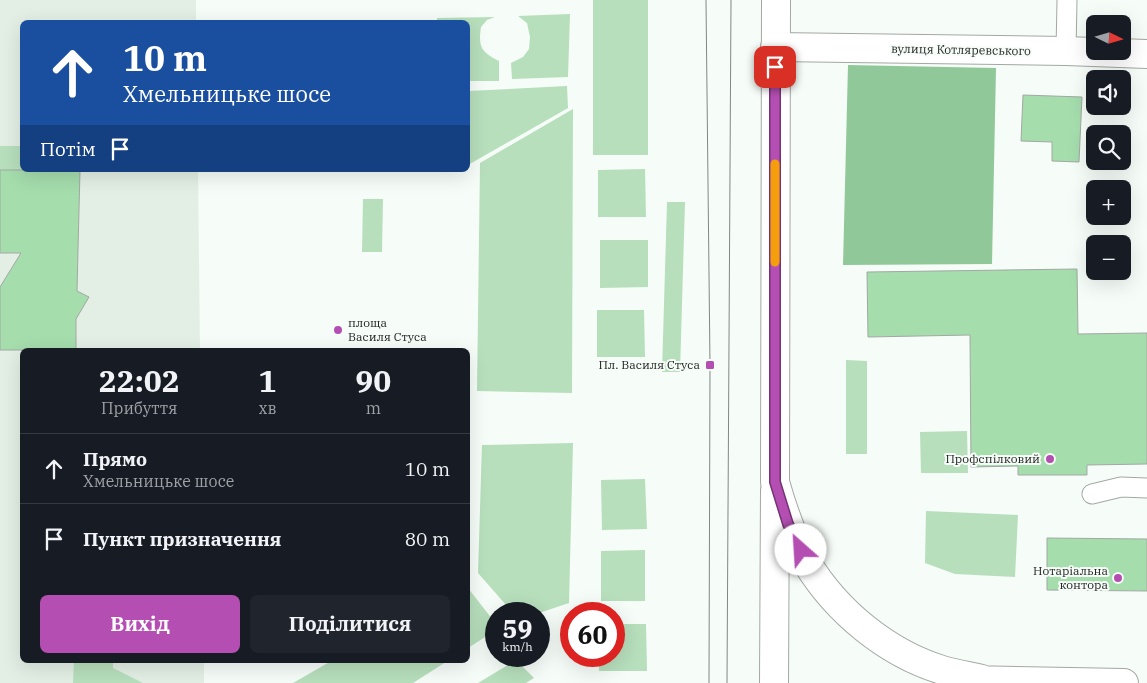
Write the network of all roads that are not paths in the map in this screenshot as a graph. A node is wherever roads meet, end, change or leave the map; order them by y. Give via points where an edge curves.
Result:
1 (776, 0) edge
2 (1067, 0) edge
3 (775, 47) junction
4 (1066, 51) junction
5 (1147, 54) edge
6 (775, 482) junction
7 (1147, 488) edge
8 (1092, 494) dead end
9 (982, 680) junction
10 (774, 683) edge
11 (935, 683) edge
12 (1124, 683) edge

1 - 3 main road
2 - 4 lane
3 - 4 main road, вулиця Котляревського
3 - 6 main road
4 - 5 main road, вулиця Котляревського
6 - 9 main road via 788,524 807,563 833,598 864,629 901,653 941,670
6 - 10 main road
7 - 8 lane via 1121,487
9 - 11 main road
9 - 12 main road

